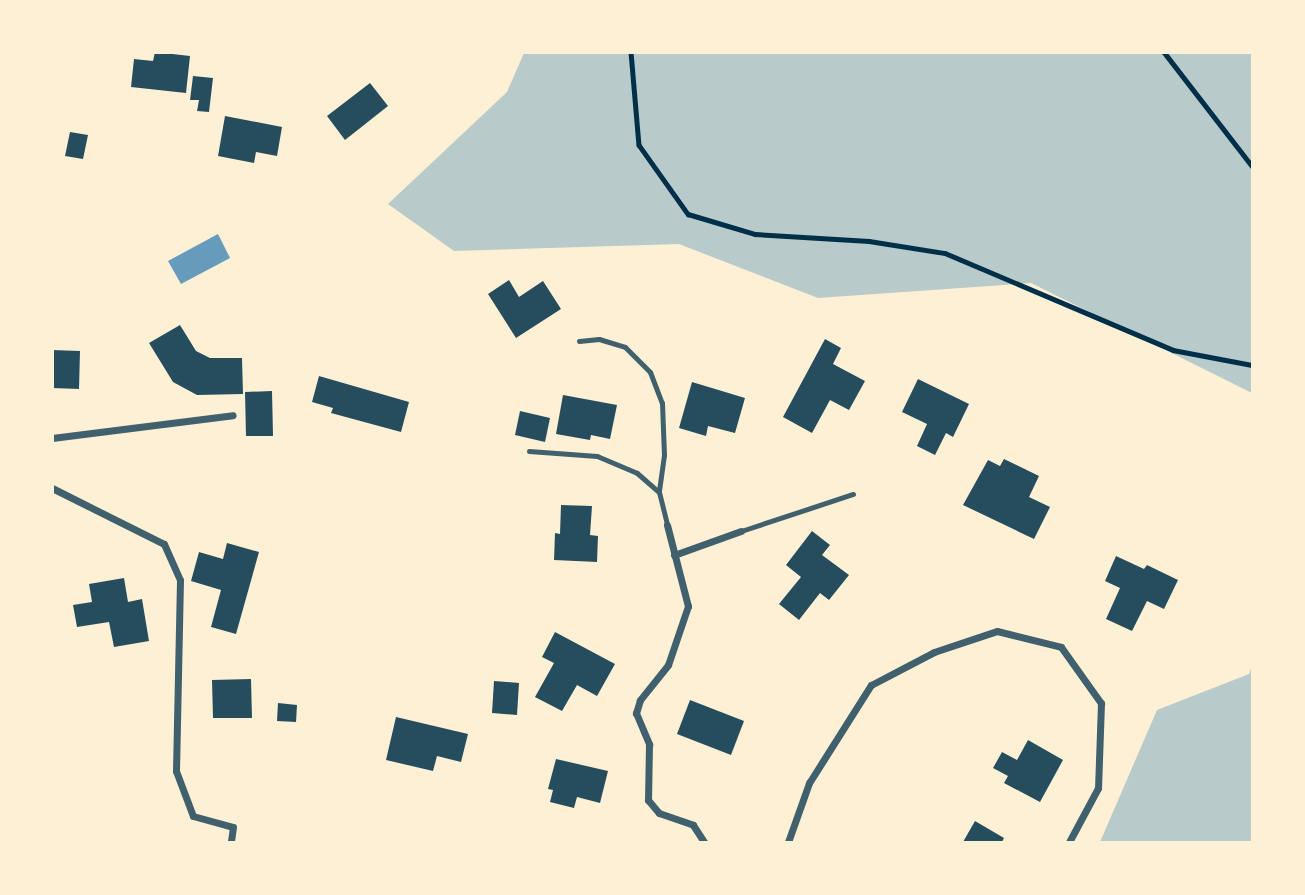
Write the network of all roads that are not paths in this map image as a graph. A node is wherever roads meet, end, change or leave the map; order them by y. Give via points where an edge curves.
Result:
1 (579, 341) dead end
2 (233, 415) dead end
3 (52, 438) edge
4 (529, 451) dead end
5 (52, 488) edge
6 (659, 492) junction
7 (853, 494) dead end
8 (667, 525) joint
9 (741, 531) joint
10 (674, 555) junction
11 (231, 842) edge
12 (704, 842) edge
13 (788, 842) edge
14 (1069, 842) edge

1 - 6 lane via 599,339 625,347 650,372 662,404 664,455
2 - 3 street
4 - 6 lane via 597,456 638,473
5 - 11 street via 164,544 180,580 176,771 194,816 233,827
6 - 8 lane
7 - 9 lane
8 - 10 street
9 - 10 street
10 - 12 street via 688,607 668,665 640,700 636,713 649,744 649,800 659,813 693,825
13 - 14 street via 809,783 871,685 934,652 997,631 1061,647 1101,703 1098,788

